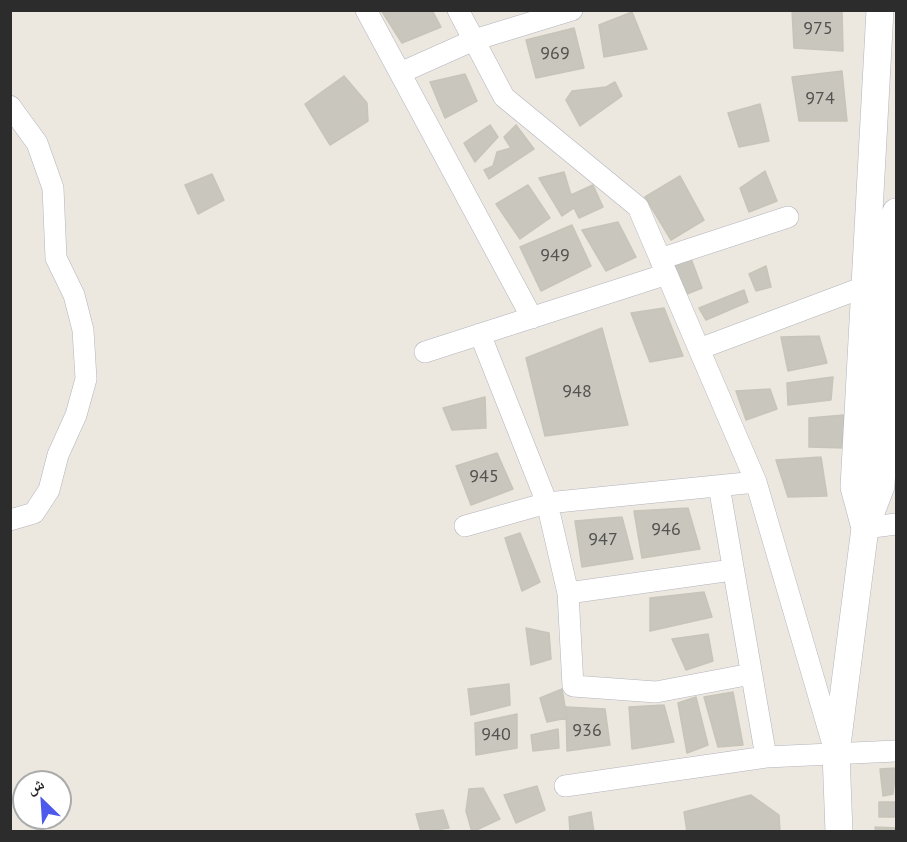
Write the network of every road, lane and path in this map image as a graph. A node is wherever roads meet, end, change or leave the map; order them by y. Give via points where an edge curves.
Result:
1 (366, 10) edge
2 (458, 10) edge
3 (572, 10) edge
4 (880, 10) edge
5 (474, 40) junction
6 (400, 73) junction
7 (10, 105) edge
8 (897, 212) edge
9 (788, 217) dead end
10 (664, 267) junction
11 (864, 287) junction
12 (532, 318) junction
13 (480, 334) junction
14 (699, 349) junction
15 (425, 352) dead end
16 (756, 482) junction
17 (719, 486) junction
18 (547, 503) junction
19 (10, 520) edge
20 (897, 524) edge
21 (465, 526) dead end
22 (865, 528) junction
23 (732, 570) junction
24 (568, 593) junction
25 (751, 674) junction
26 (897, 751) edge
27 (836, 753) junction
28 (766, 757) junction
29 (565, 786) dead end
30 (839, 831) edge

1 - 6 street
2 - 5 street
3 - 5 street
4 - 11 street
5 - 6 street
5 - 10 street via 504,97 638,207
6 - 12 street
7 - 19 street via 37,143 53,188 56,258 74,295 83,330 86,379 49,490 34,513
8 - 22 street via 881,486
9 - 10 street
10 - 12 street
10 - 14 street
11 - 14 street
11 - 22 street via 854,487
12 - 13 street
13 - 15 street
13 - 18 street
14 - 16 street
16 - 17 street
16 - 27 street
17 - 18 street
17 - 23 street
18 - 21 street
18 - 24 street
20 - 22 street
22 - 27 street
23 - 24 street
23 - 25 street
24 - 25 street via 573,686 656,692
25 - 28 street
26 - 27 street
27 - 28 street
27 - 30 street
28 - 29 street

